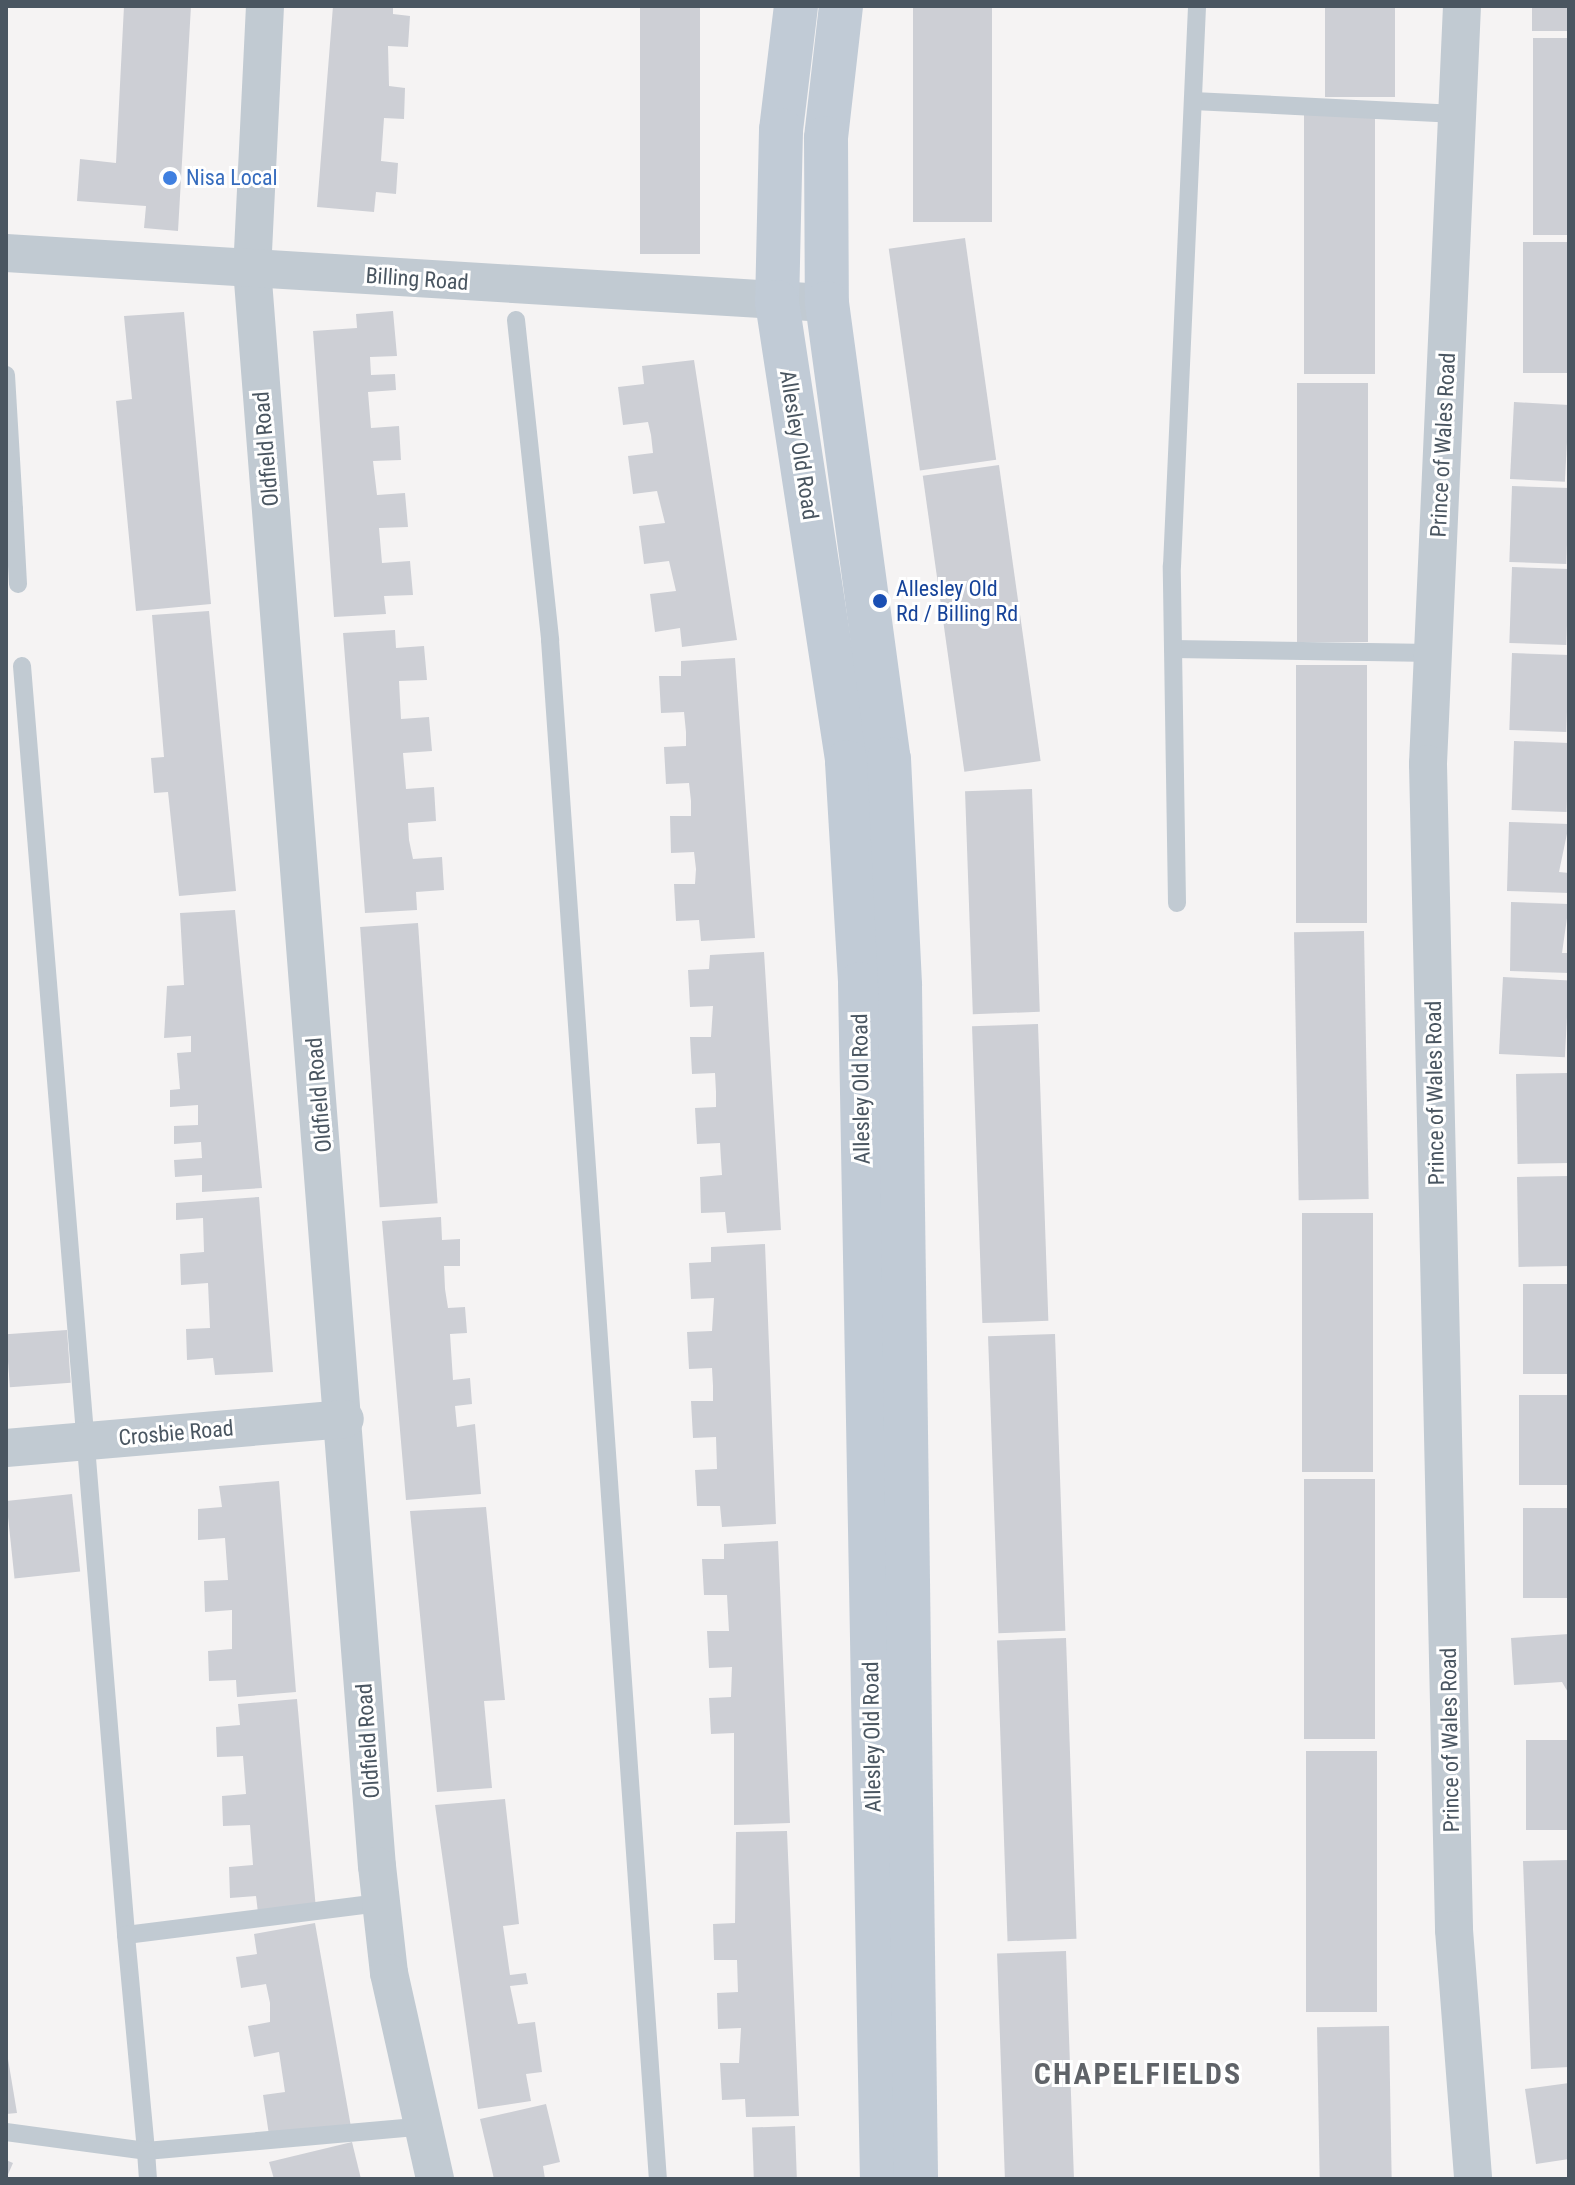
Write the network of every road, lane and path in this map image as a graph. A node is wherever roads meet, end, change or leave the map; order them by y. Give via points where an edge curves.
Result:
1 (265, 6) edge
2 (796, 6) edge
3 (841, 6) edge
4 (1197, 6) edge
5 (1462, 6) edge
6 (1193, 101) junction
7 (1457, 114) junction
8 (6, 253) edge
9 (252, 268) junction
10 (777, 302) junction
11 (827, 303) junction
12 (516, 320) dead end
13 (6, 375) edge
14 (10, 510) edge
15 (18, 584) dead end
16 (1173, 649) junction
17 (1433, 653) junction
18 (22, 666) dead end
19 (1177, 903) dead end
20 (885, 1300) junction
21 (345, 1419) junction
22 (84, 1441) junction
23 (6, 1448) edge
24 (381, 1903) junction
25 (126, 1935) junction
26 (424, 2126) junction
27 (6, 2132) edge
28 (146, 2151) junction
29 (148, 2179) edge
30 (435, 2179) edge
31 (658, 2179) edge
32 (882, 2179) edge
33 (916, 2179) edge
34 (1473, 2179) edge

1 - 9 street, Oldfield Road
2 - 10 main road, Allesley Old Road via 781,130
3 - 11 main road, Allesley Old Road via 826,138
4 - 6 lane
5 - 7 street, Prince of Wales Road
6 - 7 lane
6 - 16 lane
7 - 17 street, Prince of Wales Road
8 - 9 street, Billing Road
9 - 10 street, Billing Road
9 - 21 street, Oldfield Road
10 - 11 street, Billing Road
10 - 20 main road, Allesley Old Road via 847,762
11 - 20 main road, Allesley Old Road via 889,759
12 - 31 lane via 551,655
13 - 14 lane
14 - 15 lane
16 - 17 lane
16 - 19 lane
17 - 34 street, Prince of Wales Road via 1428,780 1454,1930
18 - 22 lane
20 - 32 main road, Allesley Old Road
20 - 33 main road, Allesley Old Road
21 - 22 street, Crosbie Road
21 - 24 street, Oldfield Road
22 - 23 street, Crosbie Road
22 - 25 lane
24 - 25 lane
24 - 26 street, Oldfield Road
25 - 28 lane
26 - 28 lane
26 - 30 street, Oldfield Road
27 - 28 lane
28 - 29 lane

